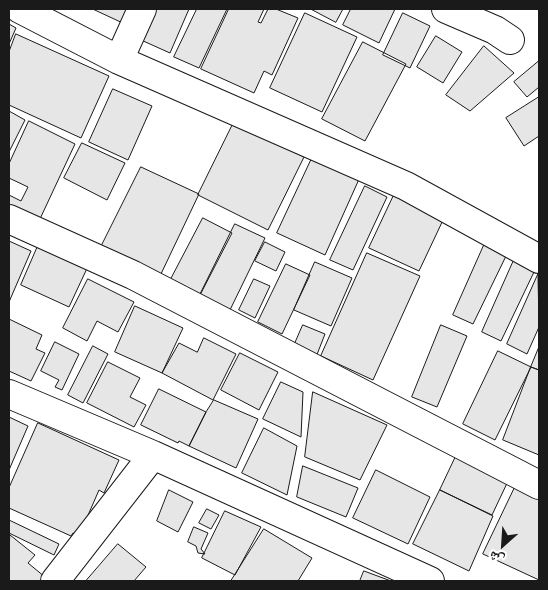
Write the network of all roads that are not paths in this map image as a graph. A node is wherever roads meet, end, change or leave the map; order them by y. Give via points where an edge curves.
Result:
1 (20, 9) edge
2 (142, 9) edge
3 (446, 9) edge
4 (510, 40) dead end
5 (119, 60) junction
6 (9, 219) edge
7 (539, 258) edge
8 (9, 394) edge
9 (153, 455) junction
10 (539, 485) edge
11 (55, 581) edge
12 (430, 581) edge

1 - 5 street
2 - 5 street
3 - 4 street via 496,30
5 - 7 street via 406,186
6 - 10 street via 133,275
8 - 9 street
9 - 11 street
9 - 12 street

